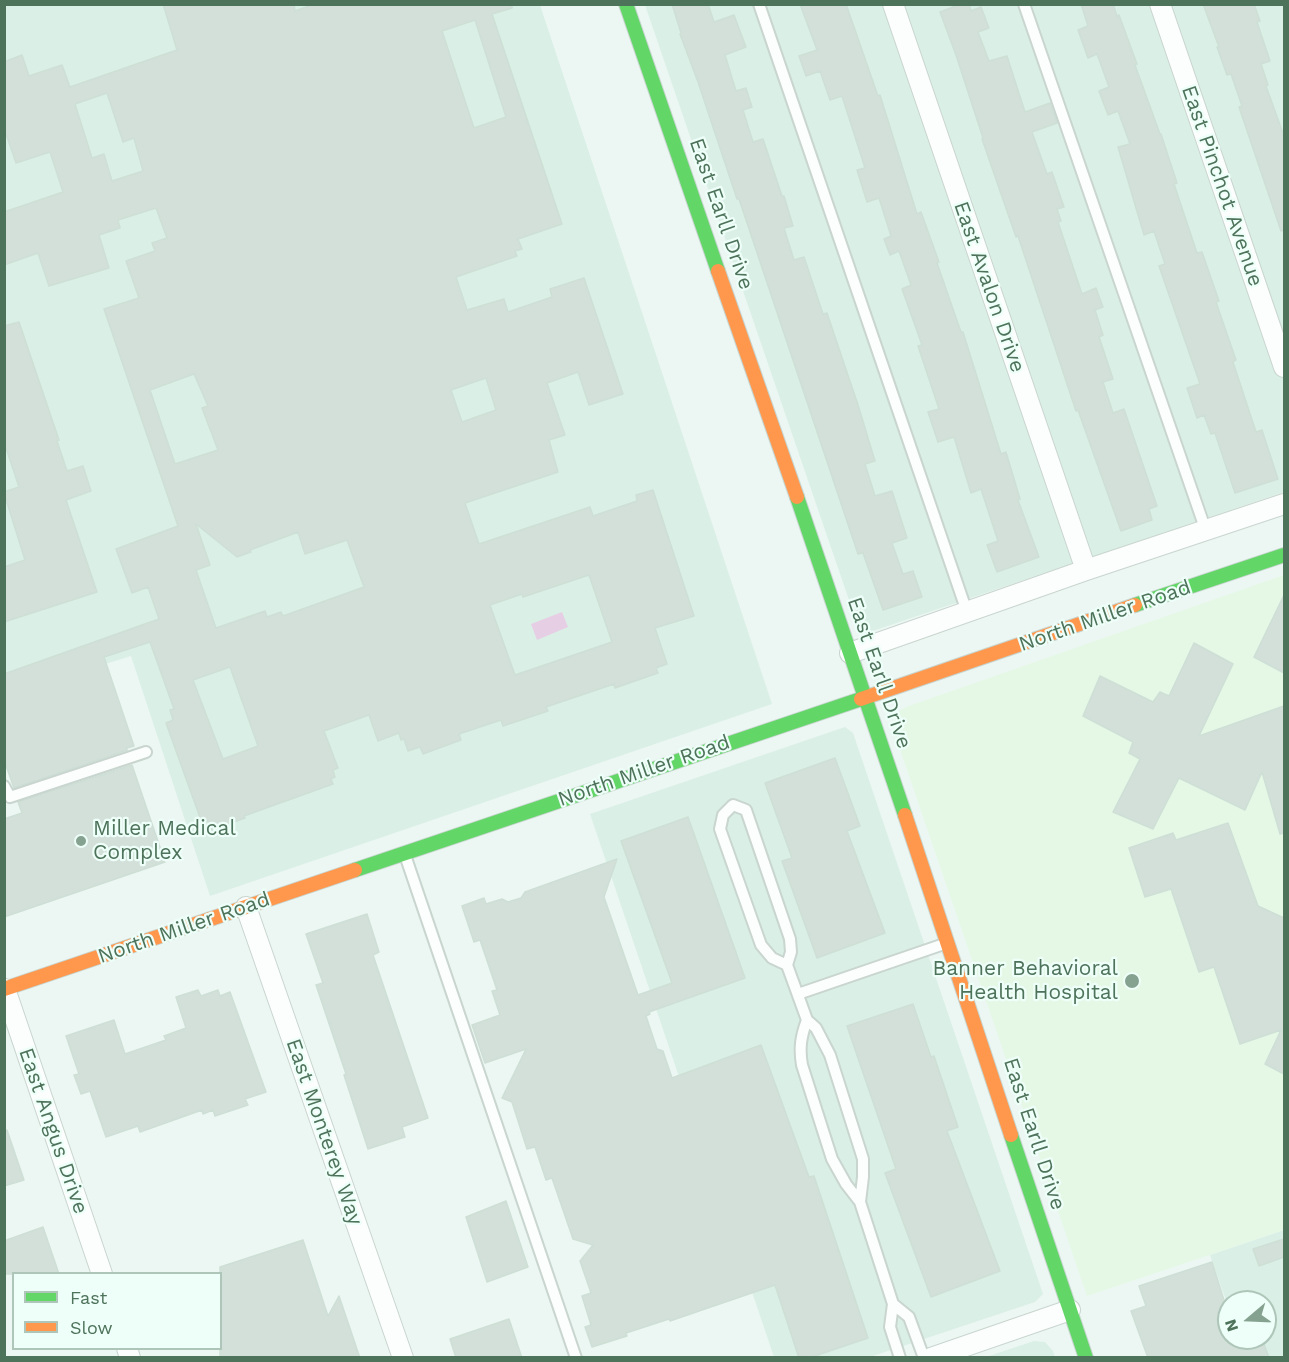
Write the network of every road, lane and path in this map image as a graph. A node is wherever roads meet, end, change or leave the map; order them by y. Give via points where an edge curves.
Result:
1 (626, 4) edge
2 (759, 4) edge
3 (892, 4) edge
4 (1024, 4) edge
5 (1160, 4) edge
6 (1284, 367) edge
7 (1284, 504) edge
8 (1206, 531) junction
9 (1284, 555) edge
10 (1086, 570) junction
11 (967, 612) junction
12 (850, 653) junction
13 (865, 696) junction
14 (146, 752) dead end
15 (4, 786) edge
16 (404, 853) junction
17 (246, 907) junction
18 (947, 942) junction
19 (787, 965) junction
20 (5, 989) edge
21 (798, 994) junction
22 (807, 1020) junction
23 (860, 1202) junction
24 (101, 1272) edge
25 (893, 1304) junction
26 (1070, 1310) junction
27 (403, 1358) edge
28 (576, 1358) edge
29 (900, 1358) edge
30 (924, 1358) edge
31 (931, 1358) edge
32 (1086, 1358) edge

1 - 12 street, East Earll Drive
2 - 11 lane
3 - 10 street, East Avalon Drive
4 - 8 lane
5 - 6 street, East Pinchot Avenue
7 - 8 street
8 - 10 street
9 - 13 street, North Miller Road
10 - 11 street
11 - 12 street
12 - 13 street, East Earll Drive
13 - 16 street, North Miller Road
13 - 18 street, East Earll Drive
14 - 15 lane via 10,797
16 - 17 street, North Miller Road
16 - 28 lane
17 - 20 street, North Miller Road
17 - 27 street, East Monterey Way
18 - 21 lane
18 - 26 street, East Earll Drive
19 - 19 lane via 790,939 755,833 746,810 733,805 723,815 720,829 761,945 772,958
19 - 21 lane
20 - 24 street, East Angus Drive
21 - 22 lane
22 - 23 lane via 816,1028 830,1055 863,1159
22 - 23 lane via 801,1035 802,1065 832,1159
23 - 25 lane
25 - 29 lane via 890,1327
25 - 30 lane via 909,1317
26 - 31 street
26 - 32 street, East Earll Drive

